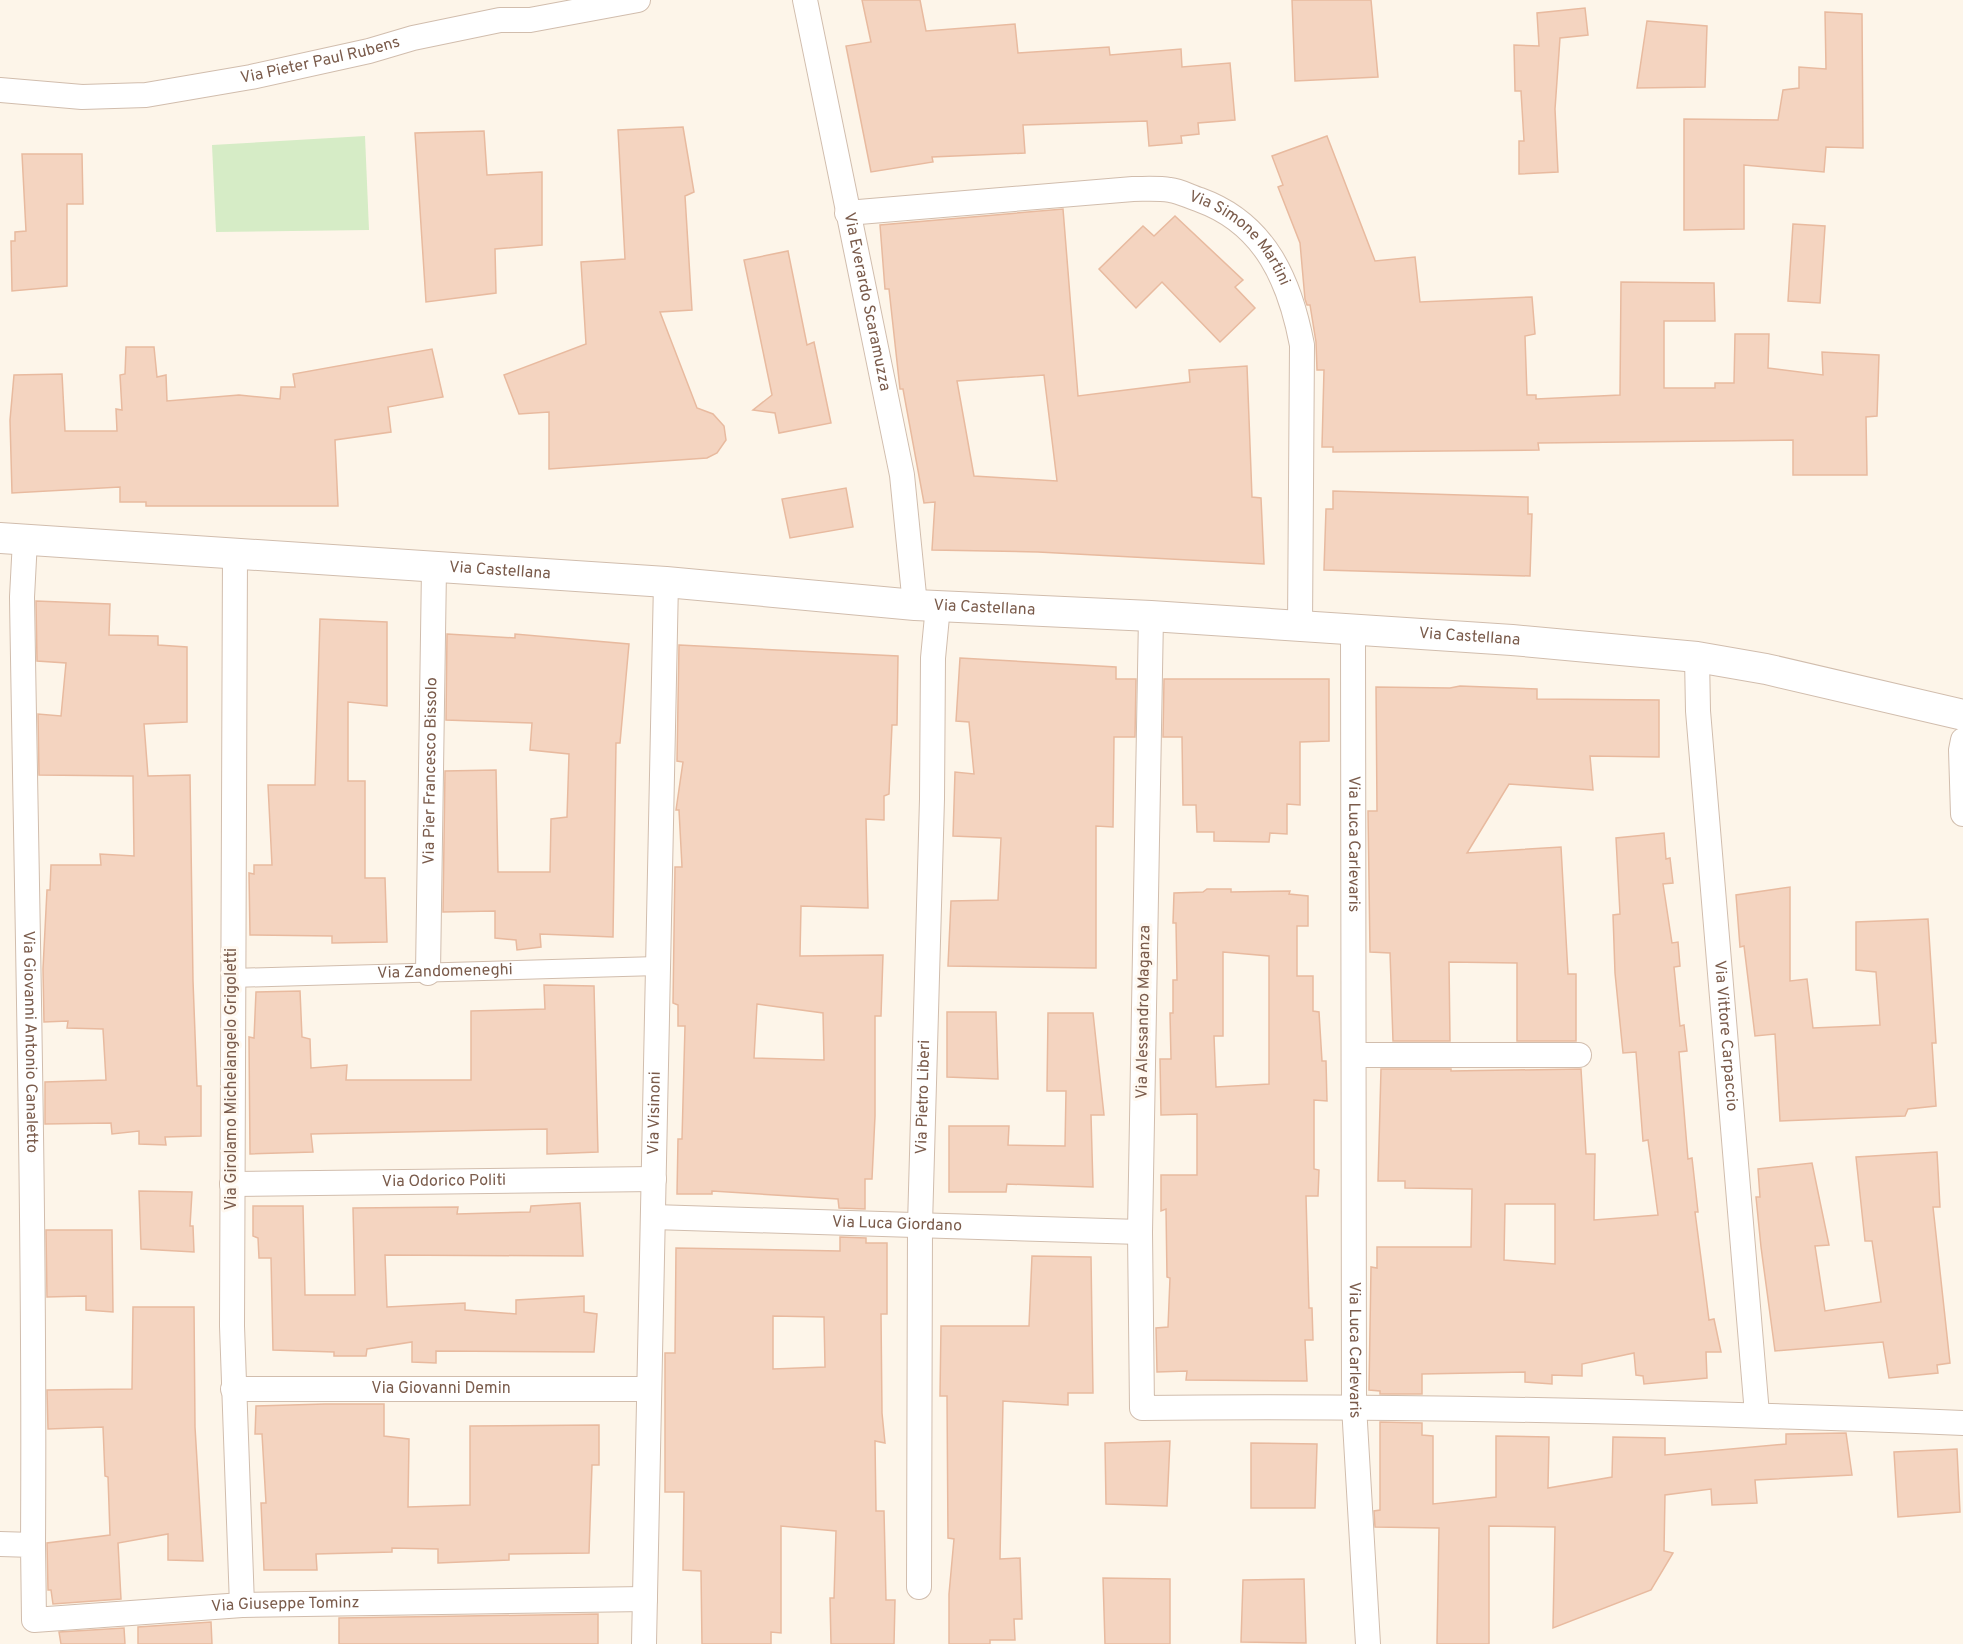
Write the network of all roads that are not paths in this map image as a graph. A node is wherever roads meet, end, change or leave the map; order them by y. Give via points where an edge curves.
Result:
1 (562, 0) edge
2 (638, 0) edge
3 (805, 0) edge
4 (500, 20) junction
5 (0, 90) edge
6 (847, 213) junction
7 (12, 539) edge
8 (235, 553) junction
9 (434, 568) junction
10 (666, 582) junction
11 (926, 606) junction
12 (1151, 616) junction
13 (1300, 627) junction
14 (1353, 632) junction
15 (1697, 657) junction
16 (1963, 715) edge
17 (1963, 740) edge
18 (1963, 814) edge
19 (658, 966) junction
20 (429, 974) junction
21 (232, 978) junction
22 (1354, 1055) junction
23 (1579, 1055) dead end
24 (654, 1179) junction
25 (232, 1184) junction
26 (653, 1217) junction
27 (920, 1225) junction
28 (1140, 1232) junction
29 (233, 1389) junction
30 (650, 1389) junction
31 (1354, 1406) junction
32 (1757, 1414) junction
33 (1963, 1423) edge
34 (0, 1544) edge
35 (33, 1545) junction
36 (920, 1587) dead end
37 (645, 1599) junction
38 (242, 1605) junction
39 (644, 1644) edge
40 (1368, 1644) edge

1 - 4 street
2 - 4 street, Via Pieter Paul Rubens via 530,20
3 - 6 street, Via Everardo Scaramuzza
4 - 5 street, Via Pieter Paul Rubens via 251,77 146,95 82,97
6 - 11 street, Via Everardo Scaramuzza
6 - 13 street, Via Simone Martini via 1133,189 1172,190 1238,219 1283,275 1296,311 1302,345
7 - 8 street, Via Castellana
7 - 35 street, Via Giovanni Antonio Canaletto via 22,620 33,1123
8 - 9 street, Via Castellana
8 - 21 street, Via Girolamo Michelangelo Grigoletti
9 - 10 street, Via Castellana
9 - 20 street, Via Pier Francesco Bissolo
10 - 11 street, Via Castellana
10 - 19 street, Via Visinoni
11 - 12 street, Via Castellana
11 - 27 street, Via Pietro Liberi via 933,658 932,799
12 - 13 street, Via Castellana
12 - 28 street, Via Alessandro Maganza
13 - 14 street, Via Castellana
14 - 15 street, Via Castellana via 1512,640
14 - 22 street, Via Luca Carlevaris
15 - 16 street, Via Castellana
15 - 32 street, Via Vittore Carpaccio via 1698,711
17 - 18 street
19 - 20 street, Via Zandomeneghi
19 - 24 street, Via Visinoni
20 - 21 street, Via Zandomeneghi
21 - 25 street, Via Girolamo Michelangelo Grigoletti
22 - 23 street
22 - 31 street, Via Luca Carlevaris
24 - 25 street, Via Odorico Politi
24 - 26 street, Via Visinoni
25 - 29 street, Via Girolamo Michelangelo Grigoletti
26 - 27 street, Via Luca Giordano
26 - 30 street, Via Visinoni
27 - 28 street, Via Luca Giordano
27 - 36 street, Via Pietro Liberi
28 - 31 street, Via Alessandro Maganza via 1142,1408
29 - 30 street, Via Giovanni Demin
29 - 38 street, Via Girolamo Michelangelo Grigoletti
30 - 37 street, Via Visinoni
31 - 32 street
31 - 40 street, Via Luca Carlevaris
32 - 33 street
34 - 35 street
35 - 38 street, Via Giuseppe Tominz via 34,1620
37 - 38 street, Via Giuseppe Tominz
37 - 39 street, Via Visinoni

